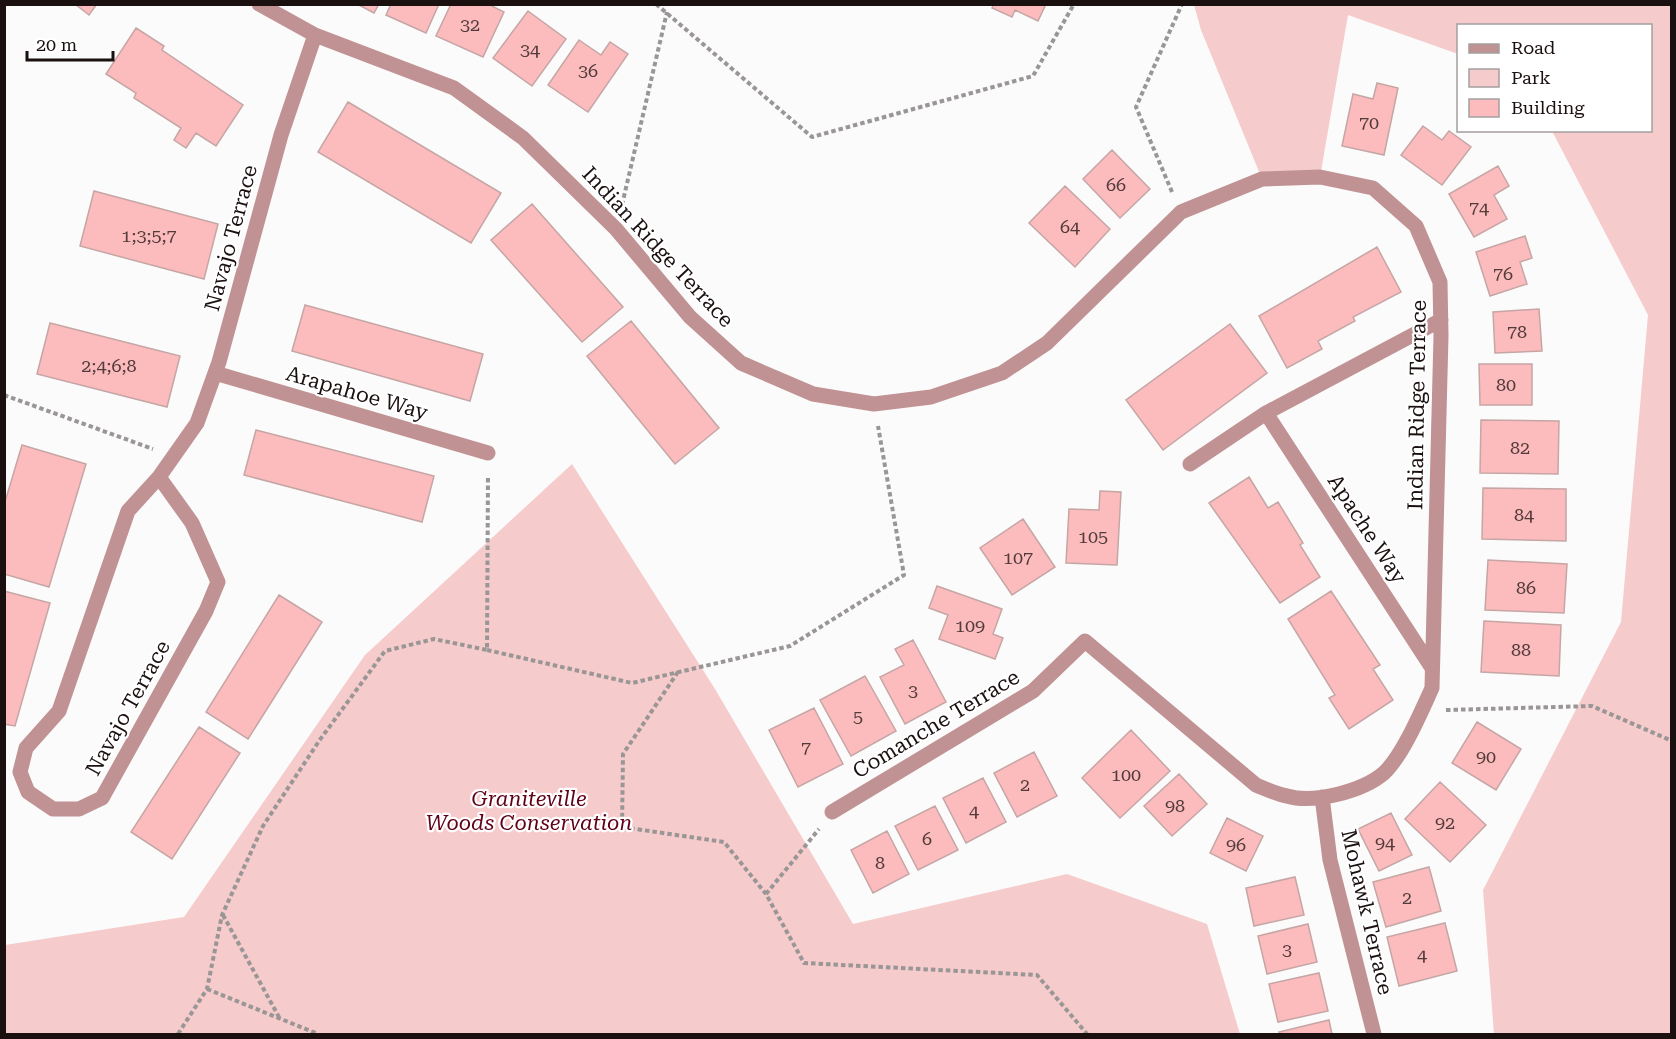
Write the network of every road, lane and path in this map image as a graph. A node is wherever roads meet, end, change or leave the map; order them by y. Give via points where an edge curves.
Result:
1 (259, 4) edge
2 (656, 4) edge
3 (1074, 4) edge
4 (1182, 4) edge
5 (668, 12) junction
6 (315, 35) junction
7 (1180, 212) junction
8 (616, 229) junction
9 (1441, 320) junction
10 (215, 373) junction
11 (4, 395) edge
12 (874, 404) junction
13 (1266, 413) junction
14 (488, 453) joint
15 (174, 456) junction
16 (1190, 464) dead end
17 (159, 477) junction
18 (1085, 641) joint
19 (487, 650) junction
20 (1432, 668) junction
21 (678, 672) junction
22 (1421, 711) junction
23 (1671, 741) edge
24 (1322, 797) junction
25 (832, 812) joint
26 (766, 894) junction
27 (222, 915) junction
28 (207, 990) junction
29 (280, 1019) junction
30 (178, 1035) edge
31 (318, 1035) edge
32 (1087, 1035) edge
33 (1374, 1035) edge

1 - 6 street, Indian Ridge Terrace
2 - 5 path
3 - 5 path via 1033,76 812,138
4 - 7 path via 1136,107
5 - 8 path
6 - 8 street, Indian Ridge Terrace via 454,88 523,138
6 - 10 street, Navajo Terrace via 281,135
7 - 9 street, Indian Ridge Terrace via 1262,179 1320,177 1373,188 1416,226 1440,282
7 - 12 street, Indian Ridge Terrace via 1047,343 1002,374 931,397
8 - 12 street, Indian Ridge Terrace via 690,317 741,363 813,394
9 - 13 street
9 - 20 street, Indian Ridge Terrace
10 - 14 street, Arapahoe Way
10 - 15 street, Navajo Terrace via 197,423
11 - 15 path
12 - 21 path via 904,575 790,646
13 - 16 street
13 - 20 street, Apache Way
14 - 19 path
15 - 17 street, Navajo Terrace
17 - 17 street, Navajo Terrace via 128,511 59,711 26,748 20,772 28,792 52,809 79,809 102,798 206,612 218,582 192,523
18 - 24 street, Indian Ridge Terrace via 1256,785 1289,797
18 - 25 street, Comanche Terrace via 1033,691
19 - 21 path via 632,683
19 - 27 path via 434,639 385,651 263,826
20 - 22 street, Indian Ridge Terrace via 1432,688
21 - 26 path via 623,754 622,827 724,842
22 - 23 path via 1592,706
22 - 24 street, Indian Ridge Terrace via 1384,772 1356,789
24 - 33 street, Mohawk Terrace via 1330,860
25 - 26 path
26 - 32 path via 804,963 1037,975
27 - 28 path
27 - 29 path
28 - 29 path
28 - 30 path
29 - 31 path

